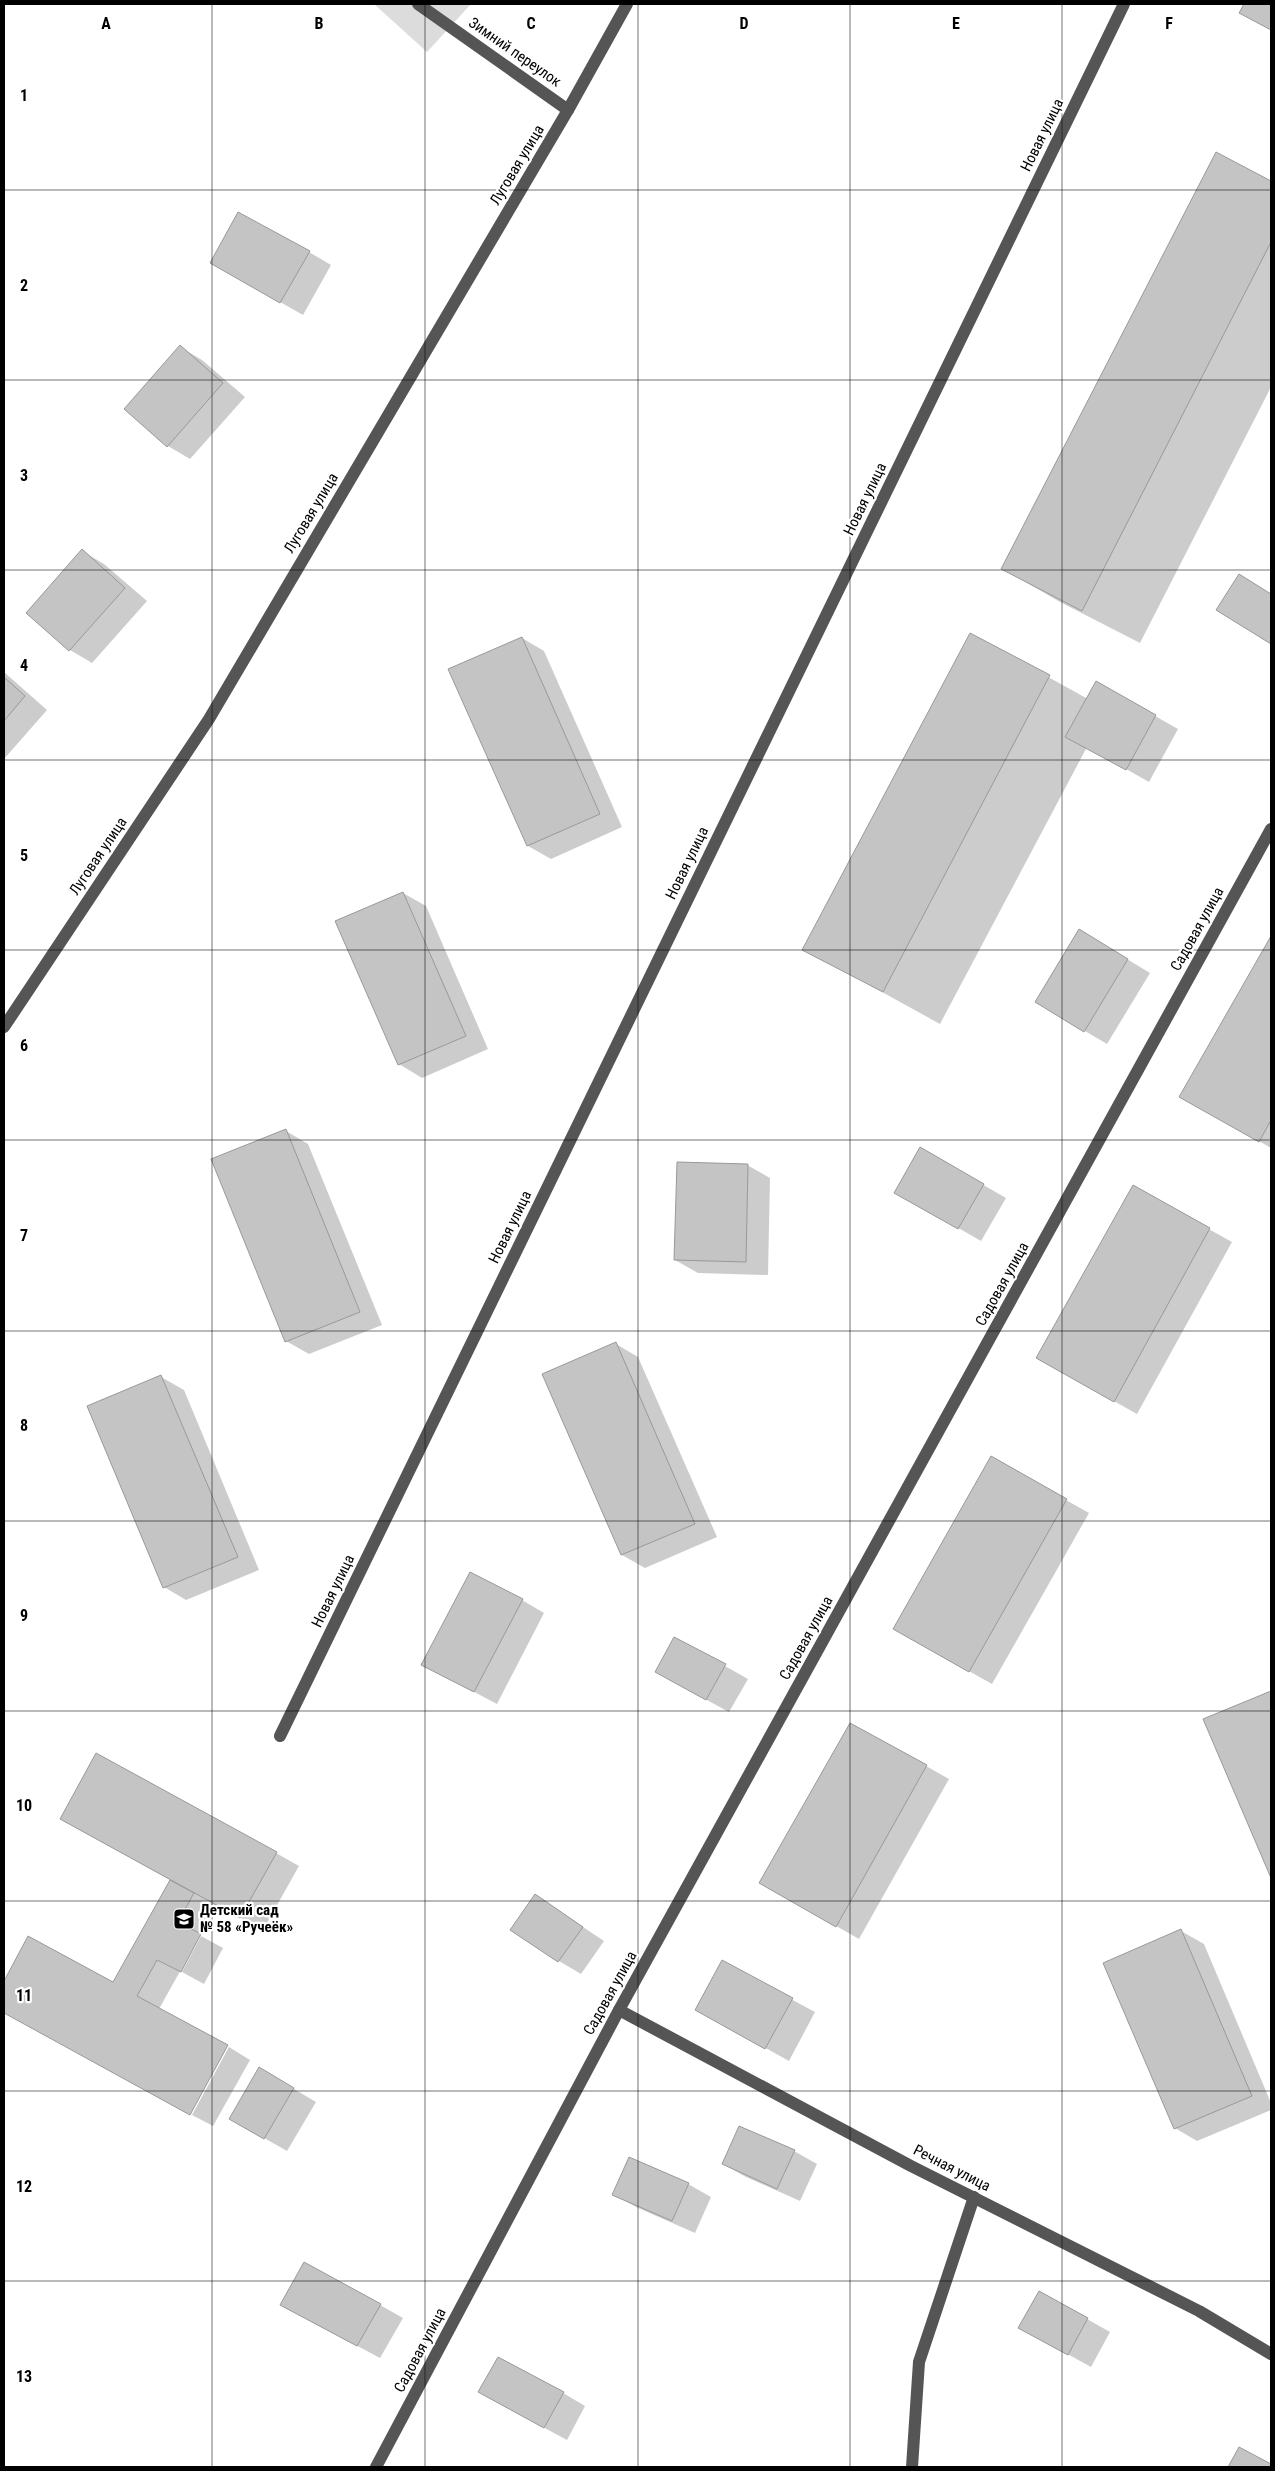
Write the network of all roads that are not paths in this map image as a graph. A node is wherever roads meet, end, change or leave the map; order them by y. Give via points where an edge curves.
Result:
1 (418, 4) edge
2 (627, 4) edge
3 (1124, 4) edge
4 (568, 110) junction
5 (1271, 829) edge
6 (4, 1027) edge
7 (280, 1736) dead end
8 (619, 2010) junction
9 (974, 2197) junction
10 (1271, 2354) edge
11 (376, 2467) edge
12 (912, 2467) edge

1 - 4 street, Зимний переулок
2 - 4 street, Луговая улица
3 - 7 street, Новая улица
4 - 6 street, Луговая улица via 209,719
5 - 8 street, Садовая улица
8 - 9 street, Речная улица
8 - 11 street, Садовая улица
9 - 10 street, Речная улица via 1199,2311
9 - 12 street via 919,2362

